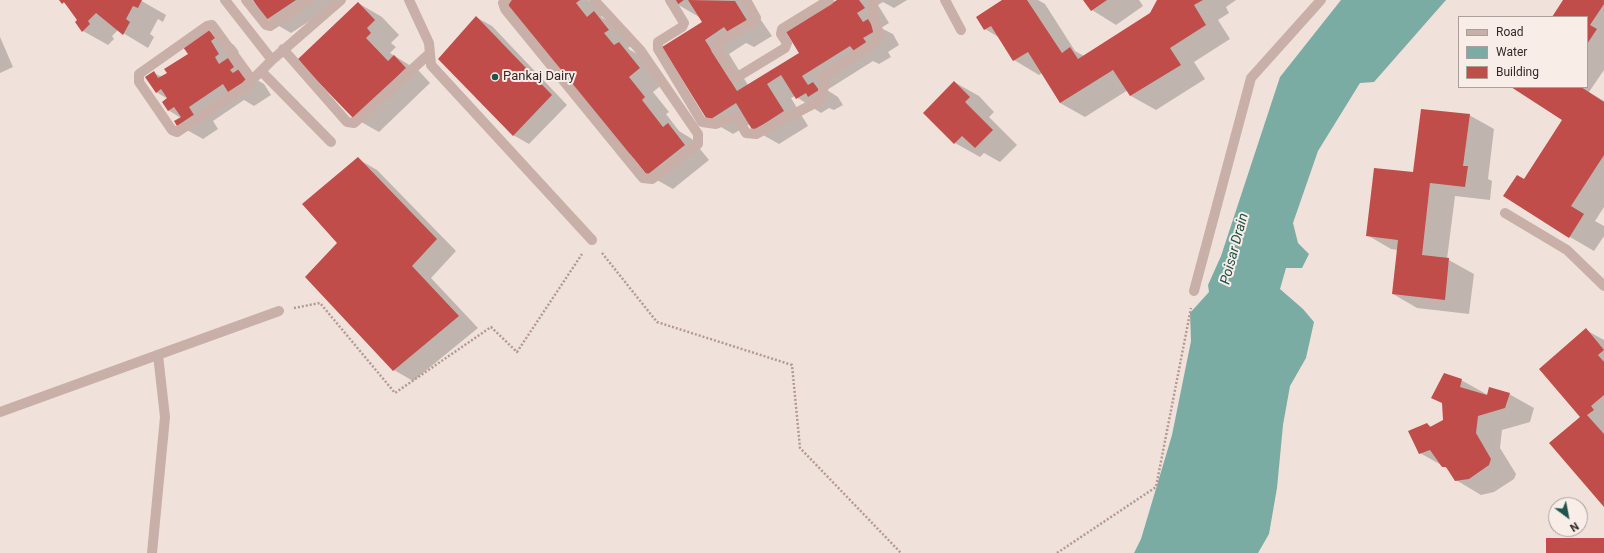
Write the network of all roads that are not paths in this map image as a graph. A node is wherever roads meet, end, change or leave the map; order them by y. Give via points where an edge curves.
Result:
1 (225, 0) edge
2 (246, 0) edge
3 (309, 0) edge
4 (341, 0) edge
5 (409, 0) edge
6 (506, 0) edge
7 (594, 0) edge
8 (670, 0) edge
9 (746, 0) edge
10 (829, 0) edge
11 (874, 0) edge
12 (945, 0) edge
13 (1321, 0) edge
14 (960, 30) dead end
15 (283, 49) junction
16 (430, 53) junction
17 (272, 60) junction
18 (261, 71) junction
19 (252, 80) junction
20 (330, 142) dead end
21 (1505, 213) dead end
22 (592, 240) road end
23 (1604, 286) edge
24 (1194, 291) road end
25 (279, 311) road end
26 (158, 355) junction
27 (0, 412) edge
28 (152, 553) edge

1 - 17 street
2 - 3 street via 266,25 270,26
4 - 15 street
5 - 16 street via 429,43
6 - 7 street via 503,3 505,9 643,178 652,179 698,144 698,134 641,51
8 - 11 street via 684,23 682,27 658,42 658,49 702,122 716,124 737,117 746,133 756,134 816,103 822,97 822,77 874,43 879,35 872,7
9 - 10 street via 756,18 717,44 716,49 734,77 786,48 787,43 781,34 782,29
12 - 14 street
13 - 24 street via 1251,78
15 - 16 street via 346,122 354,123
15 - 17 street
16 - 22 street via 431,65
17 - 18 street
18 - 19 street
18 - 20 street
19 - 19 street via 177,132 172,130 139,82 139,74 212,25
21 - 23 street via 1567,250
25 - 26 street
26 - 27 street
26 - 28 street via 165,417

